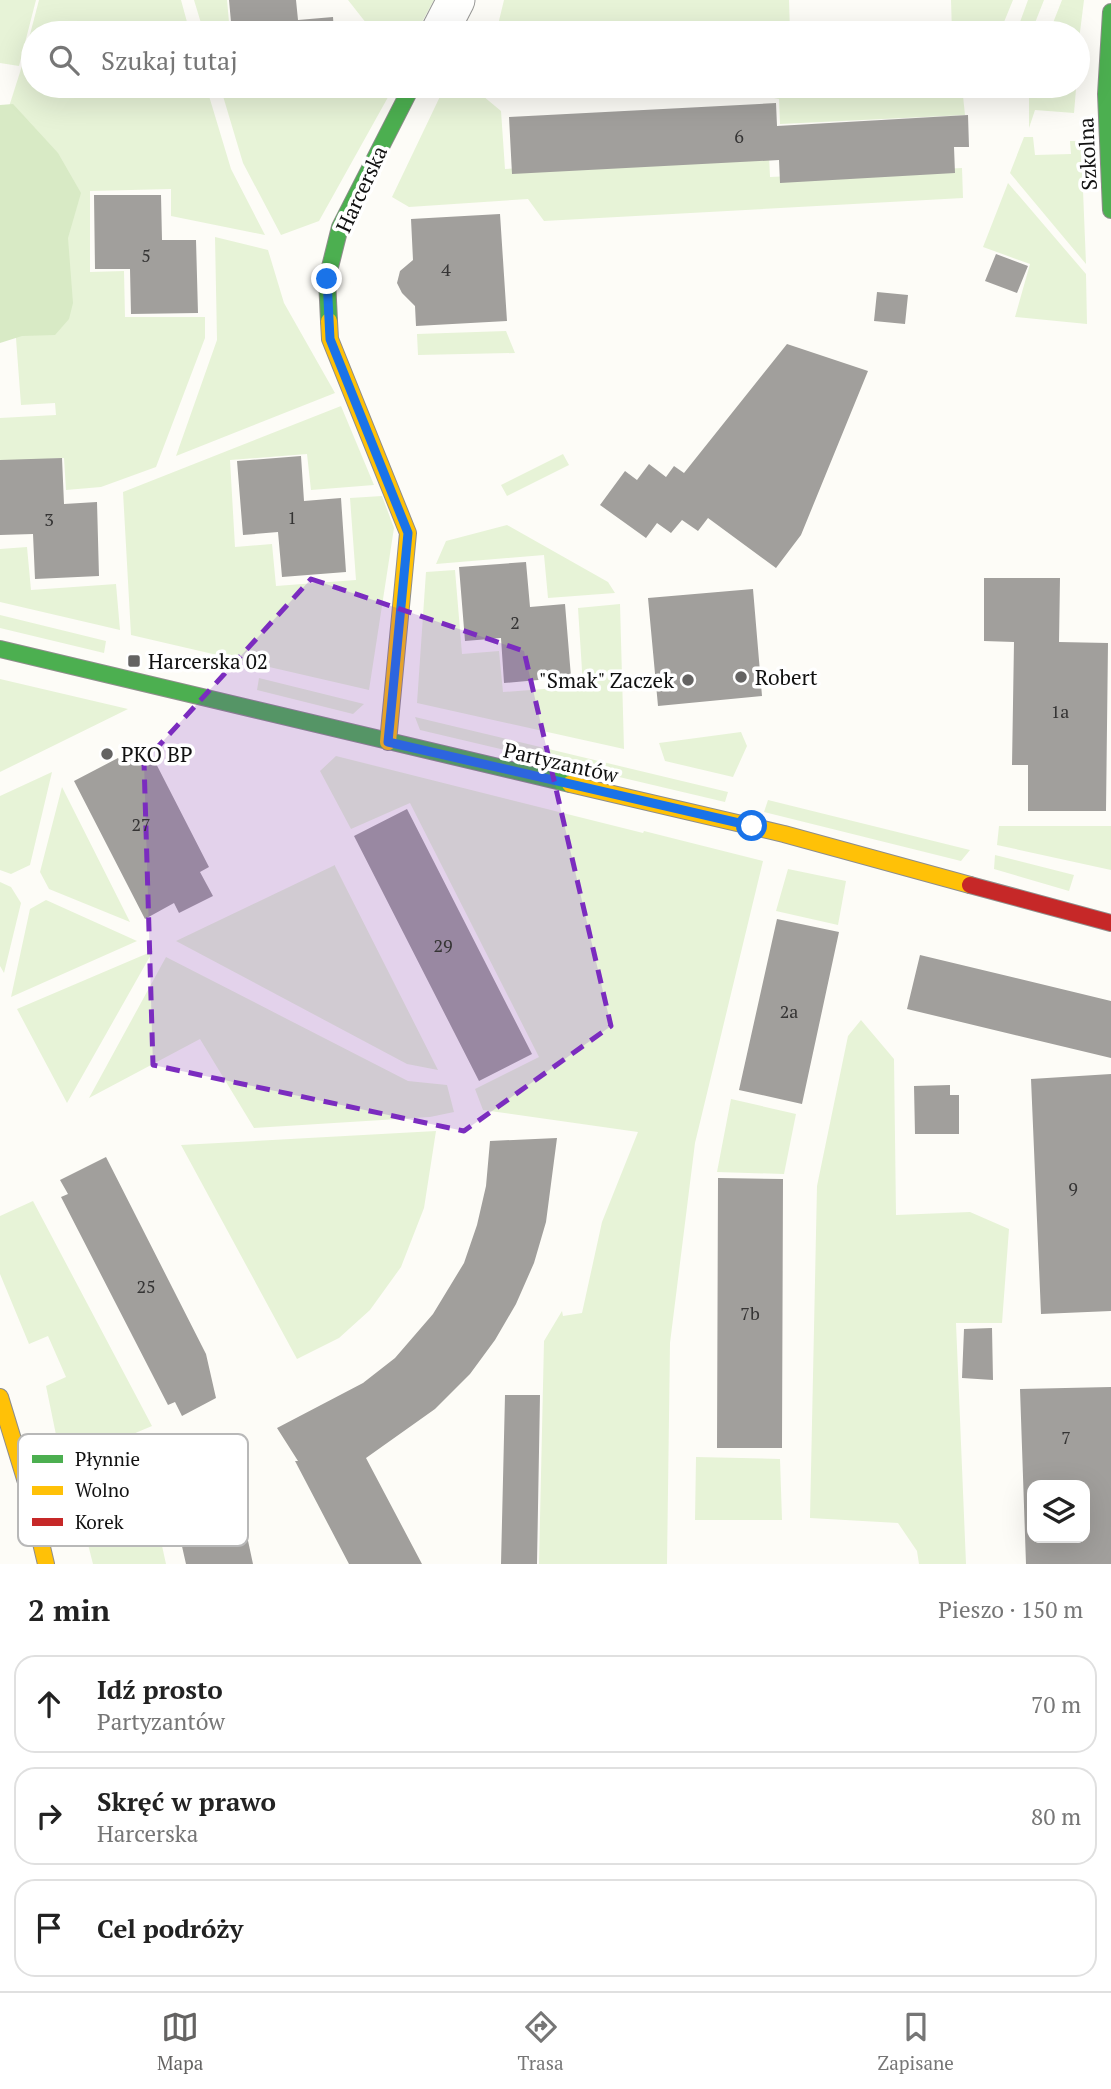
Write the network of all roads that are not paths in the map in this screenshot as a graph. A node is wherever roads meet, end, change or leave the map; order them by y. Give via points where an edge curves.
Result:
1 (456, 0) edge
2 (1111, 12) edge
3 (445, 21) edge
4 (406, 98) edge
5 (1111, 210) edge
6 (0, 649) edge
7 (388, 742) junction
8 (1111, 923) edge
9 (0, 1396) edge
10 (18, 1456) edge
11 (42, 1546) edge
12 (46, 1564) edge

1 - 3 street
2 - 5 street, Szkolna via 1105,94
4 - 7 street, Harcerska via 340,227 327,279 330,339 408,533
6 - 7 street, Partyzantów
7 - 8 street, Partyzantów via 783,834
9 - 10 street
11 - 12 street

